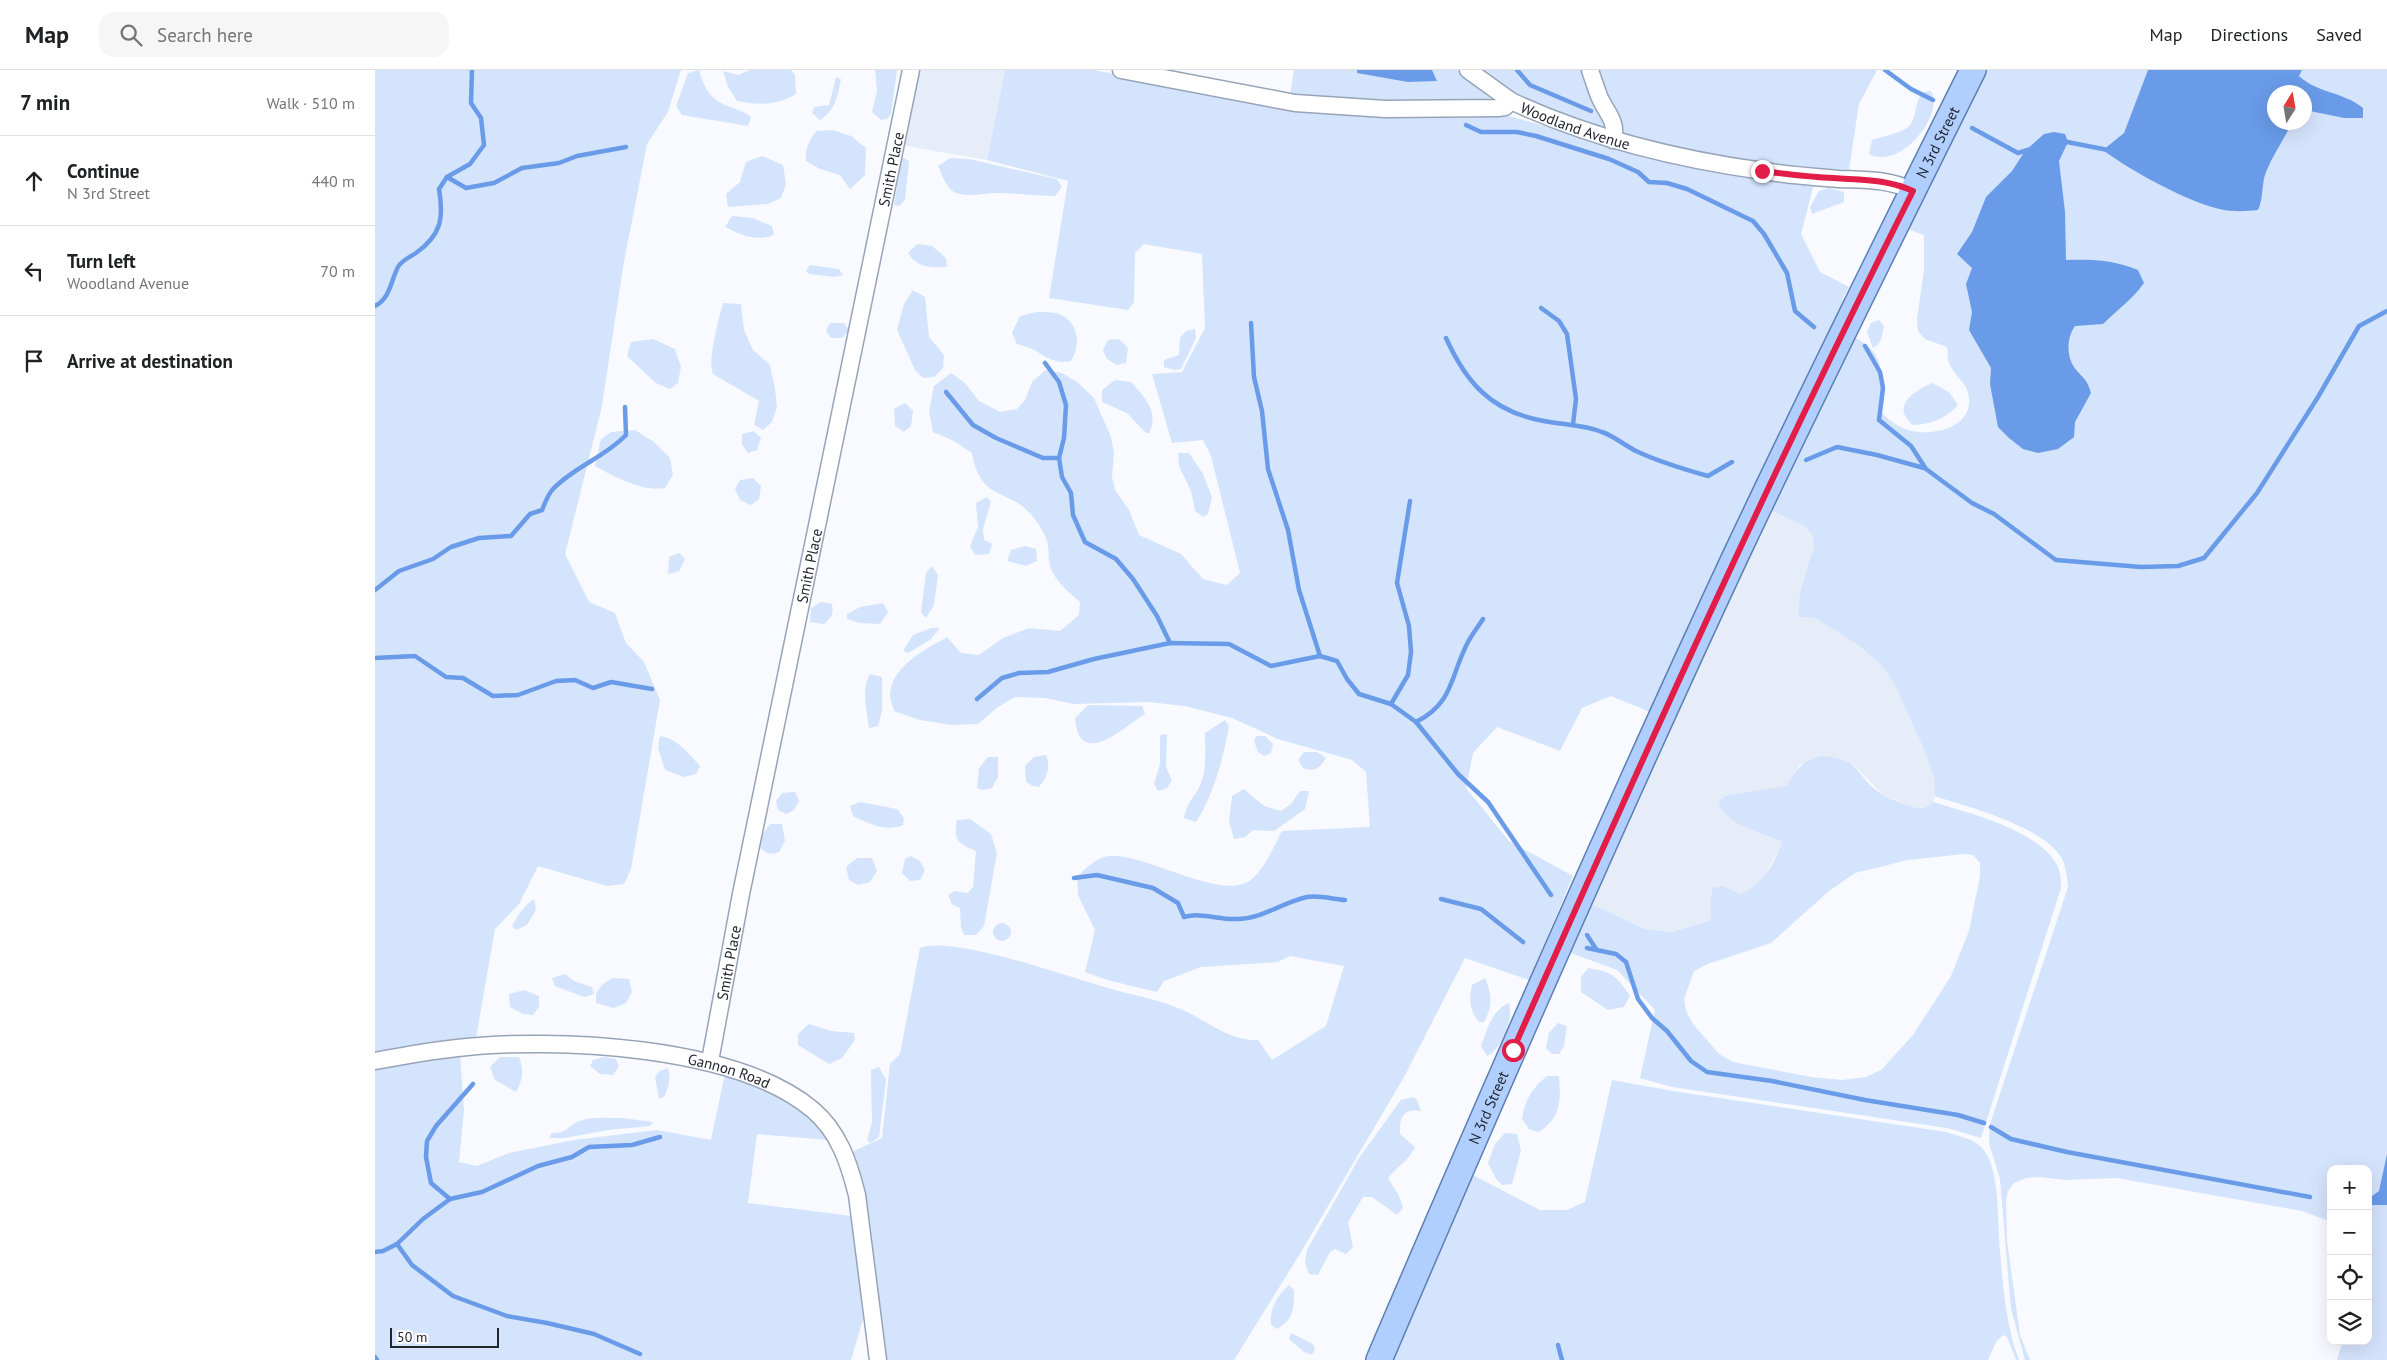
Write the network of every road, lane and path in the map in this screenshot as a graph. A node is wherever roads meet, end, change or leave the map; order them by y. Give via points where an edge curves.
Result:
1 (911, 70) edge
2 (1121, 70) edge
3 (1468, 70) edge
4 (1590, 70) edge
5 (1973, 70) edge
6 (1511, 101) junction
7 (1613, 140) junction
8 (1913, 191) junction
9 (375, 1060) edge
10 (710, 1061) junction
11 (878, 1360) edge
12 (1379, 1360) edge

1 - 10 street, Smith Place via 741,894
2 - 6 street, Woodland Avenue via 1295,103 1385,109 1498,108
3 - 6 street
4 - 7 street via 1600,98 1614,120
5 - 8 main road, N 3rd Street
6 - 7 street, Woodland Avenue
7 - 8 street, Woodland Avenue via 1762,171 1872,179 1892,182
8 - 12 main road, N 3rd Street via 1683,670
9 - 10 street, Gannon Road via 458,1048 517,1045 606,1048
10 - 11 street, Gannon Road via 753,1077 797,1099 825,1122 839,1142 852,1172 857,1195

